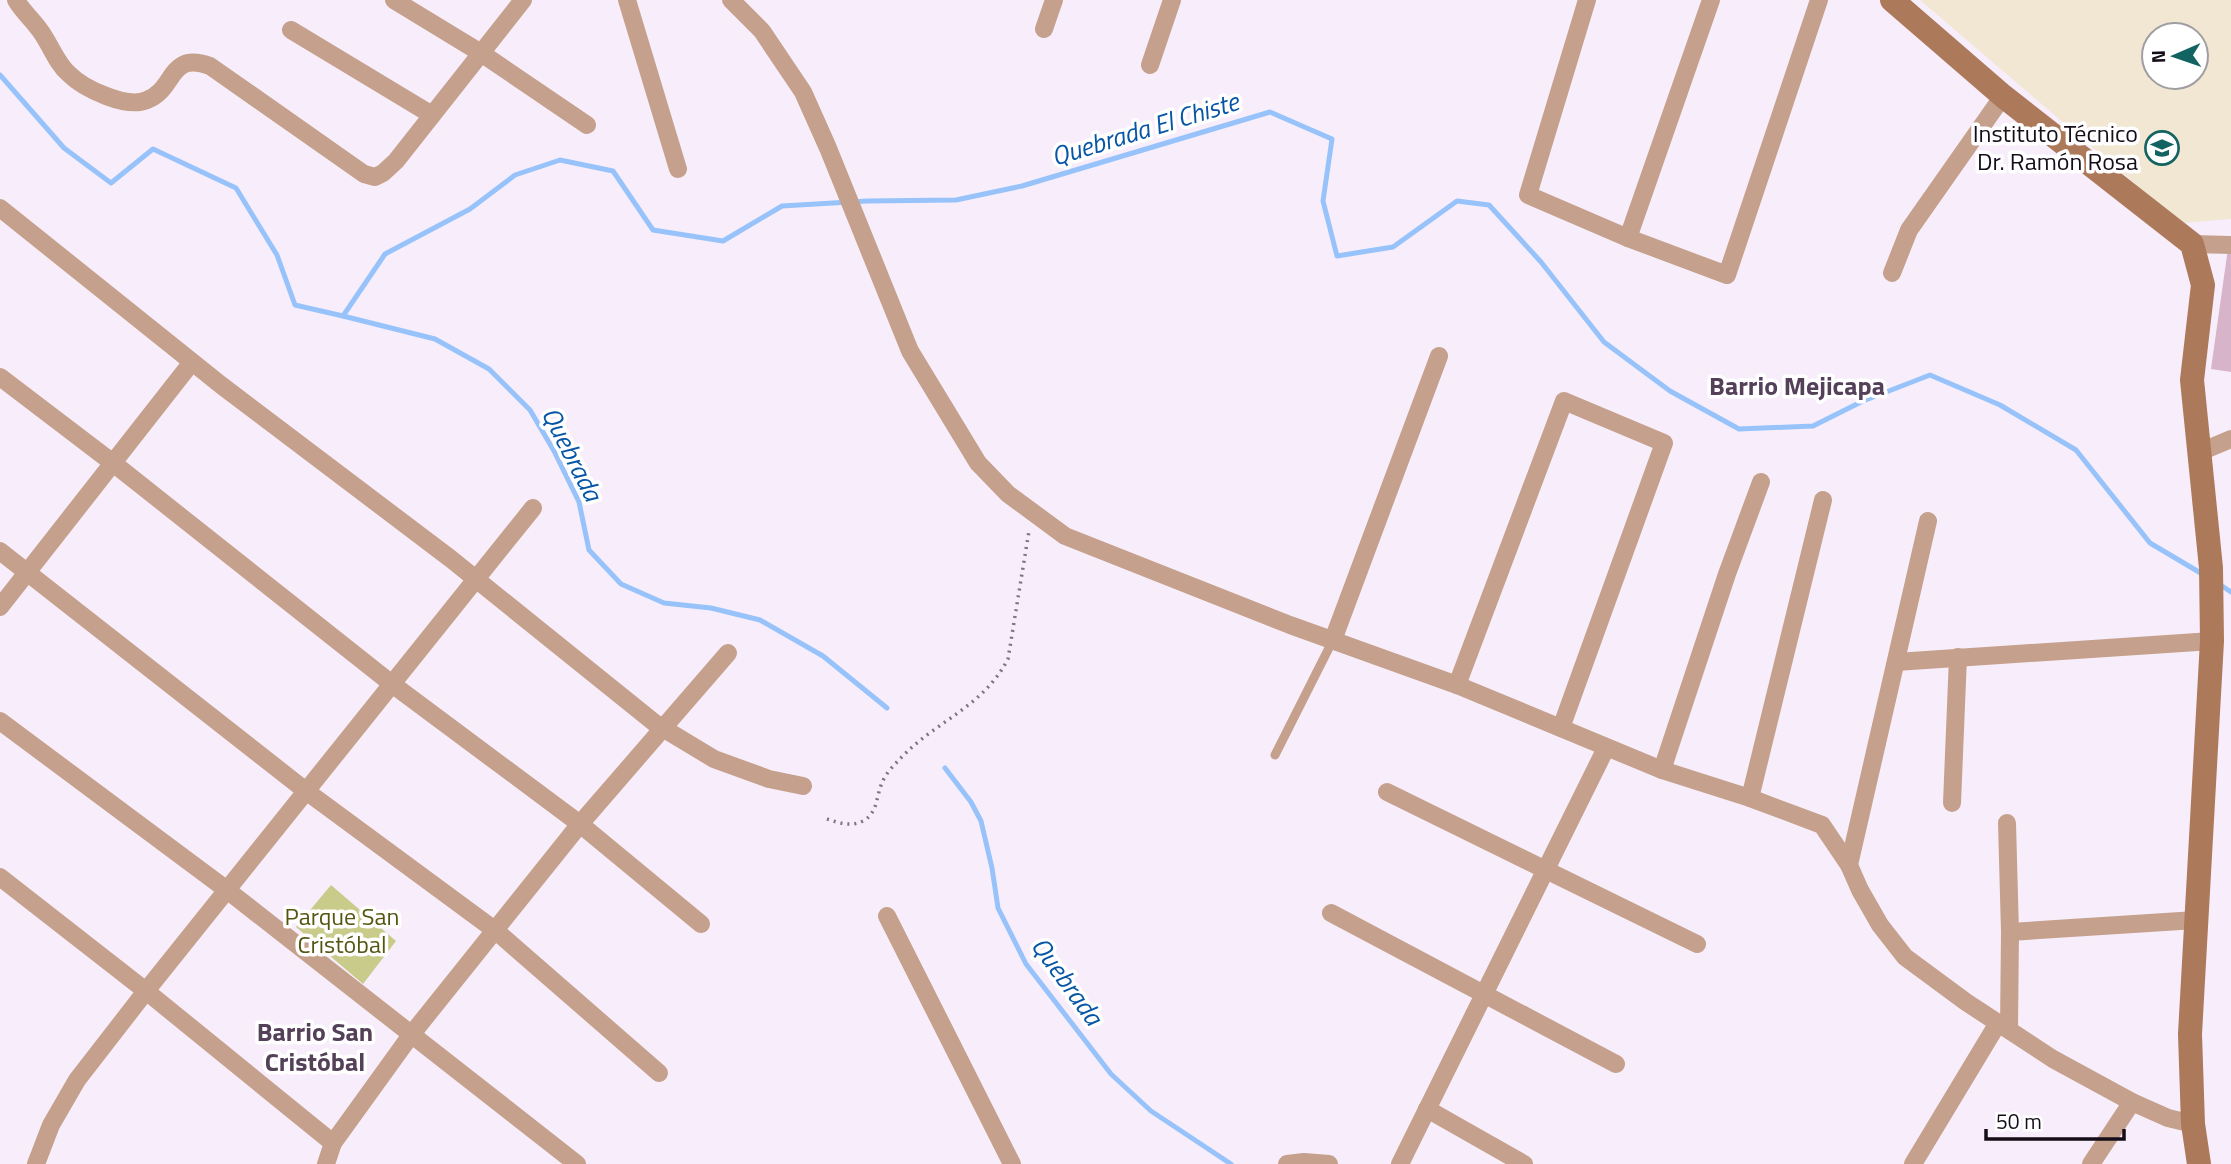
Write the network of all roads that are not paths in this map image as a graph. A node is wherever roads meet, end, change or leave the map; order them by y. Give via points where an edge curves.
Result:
1 (16, 0) edge
2 (394, 0) edge
3 (523, 0) edge
4 (627, 0) edge
5 (731, 0) edge
6 (1054, 0) edge
7 (1172, 0) edge
8 (1587, 0) edge
9 (1710, 0) edge
10 (1819, 0) edge
11 (1892, 0) edge
12 (1044, 29) dead end
13 (291, 30) dead end
14 (481, 53) junction
15 (1150, 65) dead end
16 (2003, 96) junction
17 (432, 115) junction
18 (587, 125) dead end
19 (678, 169) dead end
20 (0, 208) edge
21 (1628, 238) junction
22 (2192, 244) junction
23 (2231, 245) edge
24 (1892, 273) dead end
25 (1439, 356) dead end
26 (192, 362) junction
27 (0, 377) edge
28 (2231, 439) edge
29 (2200, 452) junction
30 (113, 463) junction
31 (1761, 482) dead end
32 (1823, 500) dead end
33 (533, 508) dead end
34 (1928, 520) dead end
35 (0, 551) edge
36 (27, 572) junction
37 (476, 580) junction
38 (0, 607) edge
39 (1333, 640) junction
40 (2212, 640) junction
41 (728, 653) dead end
42 (1958, 657) junction
43 (1896, 662) junction
44 (392, 684) junction
45 (1457, 685) junction
46 (0, 720) edge
47 (1561, 727) junction
48 (663, 729) junction
49 (1606, 748) junction
50 (1275, 755) dead end
51 (1662, 770) junction
52 (803, 786) dead end
53 (306, 791) junction
54 (1387, 792) dead end
55 (1750, 798) junction
56 (1952, 803) dead end
57 (2007, 823) dead end
58 (580, 824) junction
59 (1849, 865) junction
60 (1546, 870) junction
61 (0, 877) edge
62 (227, 890) junction
63 (1331, 913) dead end
64 (887, 916) dead end
65 (2196, 920) junction
66 (701, 924) dead end
67 (496, 931) junction
68 (2010, 932) junction
69 (1697, 944) dead end
70 (146, 991) junction
71 (1484, 994) junction
72 (2003, 1027) junction
73 (411, 1035) junction
74 (1616, 1064) dead end
75 (659, 1073) dead end
76 (2132, 1102) junction
77 (1427, 1109) junction
78 (2193, 1124) junction
79 (333, 1143) junction
80 (36, 1164) edge
81 (326, 1164) edge
82 (577, 1164) edge
83 (1012, 1164) edge
84 (1287, 1164) edge
85 (1329, 1164) edge
86 (1400, 1164) edge
87 (1524, 1164) edge
88 (1913, 1164) edge
89 (2091, 1164) edge
90 (2199, 1164) edge

1 - 17 street via 68,74 96,92 131,103 145,102 158,94 176,68 200,62 364,174 375,177 383,173
2 - 14 street
3 - 14 street
4 - 19 street
5 - 39 street via 762,31 803,92 910,351 978,463 1008,494 1065,536
6 - 12 street
7 - 15 street
8 - 21 street via 1528,195
9 - 21 street
10 - 21 street via 1727,275
11 - 16 street
13 - 17 street
14 - 17 street
14 - 18 street
16 - 22 street
16 - 24 street via 1909,230
20 - 26 street
22 - 23 street
22 - 29 street via 2203,285 2192,380
25 - 39 street
26 - 30 street
26 - 37 street
27 - 30 street
28 - 29 street
29 - 40 street via 2211,568
30 - 36 street
30 - 44 street
31 - 51 street
32 - 55 street
33 - 37 street
34 - 43 street
35 - 36 street
36 - 38 street
36 - 53 street
37 - 44 street
37 - 48 street
39 - 45 street
39 - 50 lane
40 - 42 street
40 - 65 street
41 - 48 street
42 - 43 street
42 - 56 street
43 - 59 street
44 - 53 street
44 - 58 street
45 - 47 street
45 - 47 street via 1564,401 1664,443
46 - 62 street
47 - 49 street
48 - 52 street via 714,759
48 - 58 street
49 - 51 street
49 - 60 street
51 - 55 street
53 - 62 street
53 - 67 street
54 - 60 street
55 - 59 street via 1822,825
57 - 68 street
58 - 66 street
58 - 67 street
59 - 72 street via 1880,925 1905,957
60 - 69 street
60 - 71 street
61 - 70 street
62 - 70 street
62 - 73 street
63 - 71 street
64 - 83 street
65 - 68 street
65 - 78 street via 2190,1034
67 - 73 street
67 - 75 street
68 - 72 street
70 - 79 street
70 - 80 street via 77,1080 51,1125
71 - 74 street
71 - 77 street
72 - 76 street
72 - 88 street
73 - 79 street
73 - 82 street
76 - 78 street
76 - 89 street
77 - 86 street
77 - 87 street
78 - 90 street
79 - 81 street
84 - 85 street

